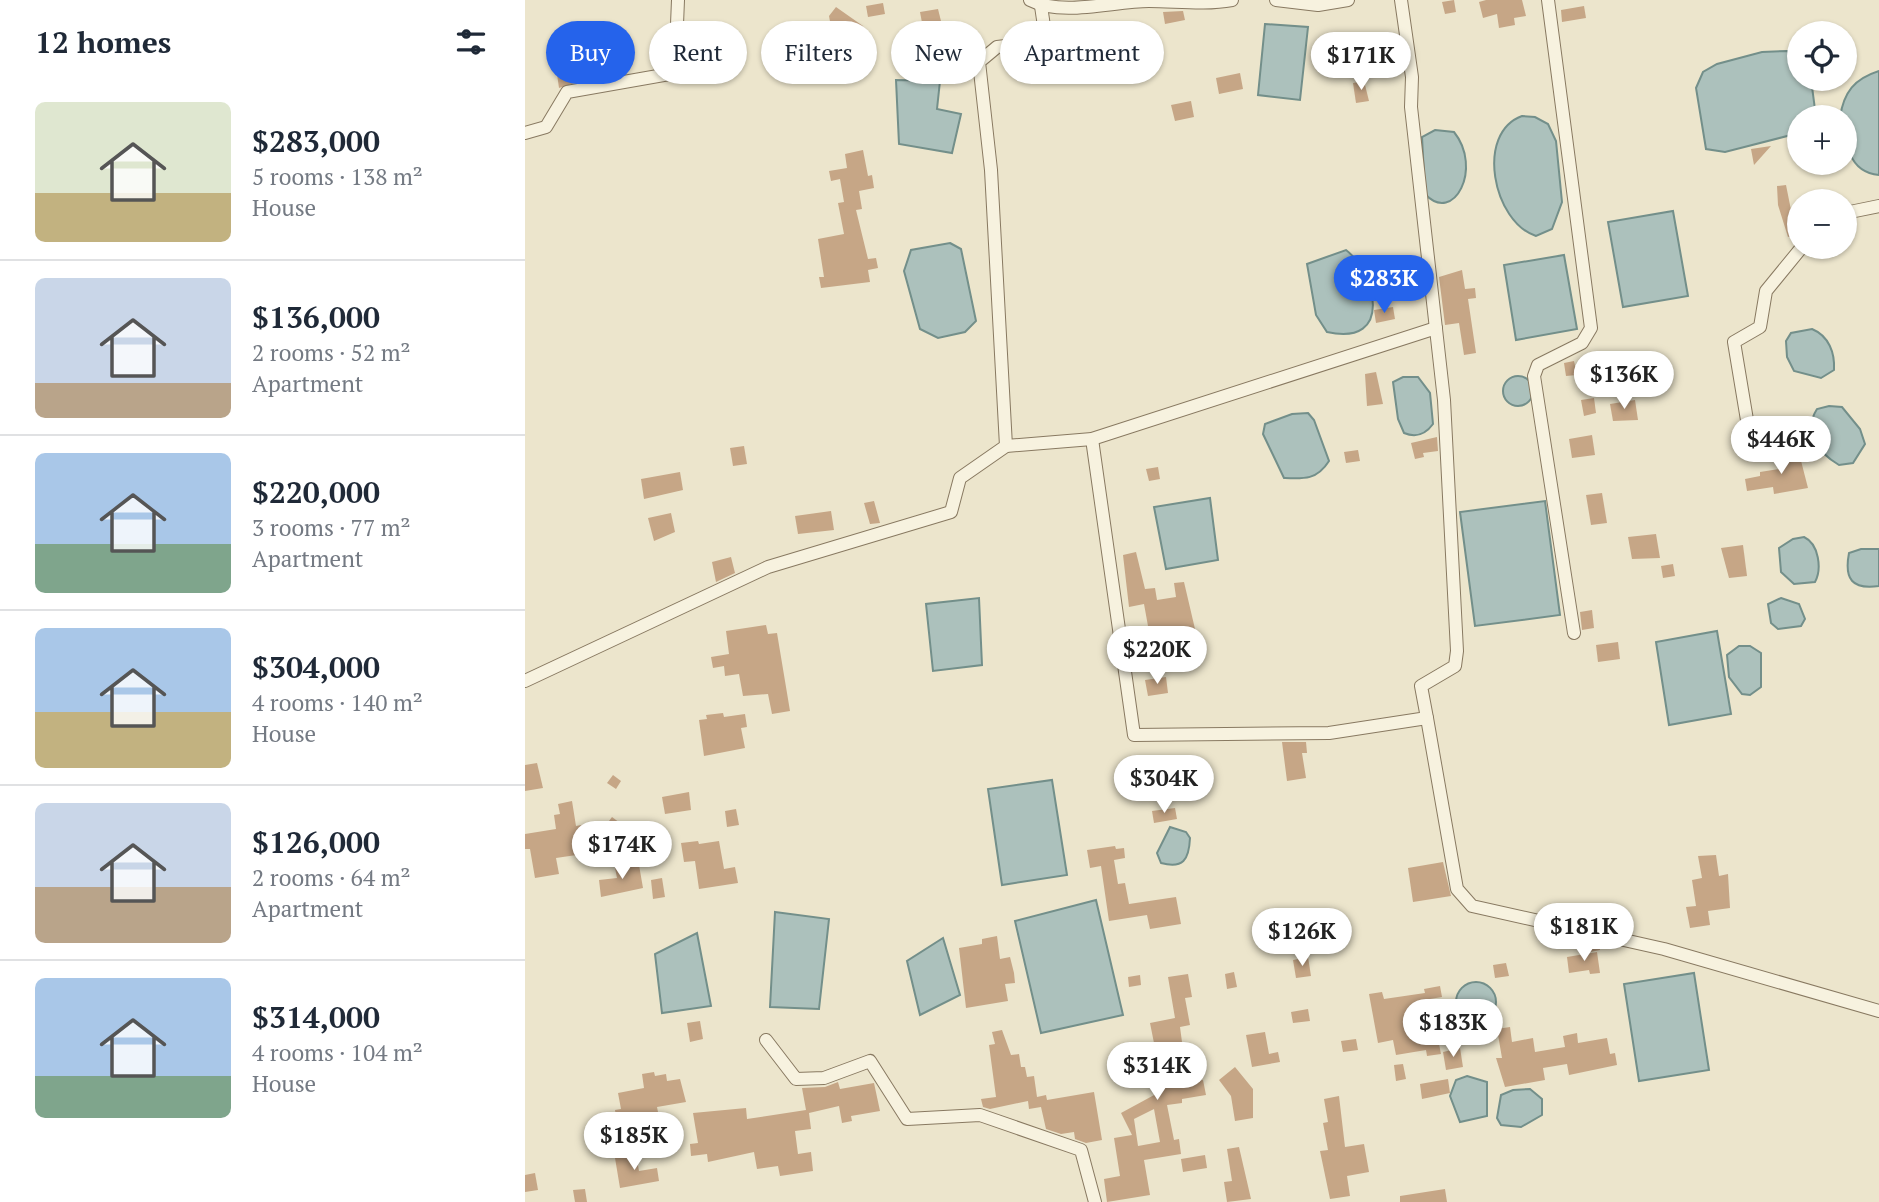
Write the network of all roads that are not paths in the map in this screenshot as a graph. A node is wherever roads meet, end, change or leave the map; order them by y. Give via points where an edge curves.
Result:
1 (678, 0) edge
2 (1232, 0) edge
3 (1276, 0) edge
4 (1348, 0) edge
5 (1401, 0) edge
6 (1548, 0) edge
7 (1036, 3) edge
8 (525, 133) edge
9 (1879, 205) edge
10 (1857, 210) edge
11 (1792, 259) edge
12 (1436, 328) junction
13 (1092, 439) junction
14 (1751, 444) dead end
15 (1006, 446) junction
16 (1574, 634) dead end
17 (525, 681) edge
18 (1427, 718) junction
19 (1879, 1011) edge
20 (766, 1040) dead end
21 (1095, 1202) edge

1 - 8 street via 675,73 567,92 546,127
2 - 7 street
3 - 4 street via 1318,5
5 - 12 street
6 - 16 street via 1591,328 1586,340 1538,365 1534,376
7 - 15 street via 1045,33 1038,42 997,47 979,62 991,170
9 - 10 street
11 - 14 street via 1766,291 1760,327 1734,342
12 - 13 street
12 - 18 street via 1457,660 1455,666 1421,686
13 - 15 street
13 - 18 street via 1134,735 1329,733
15 - 17 street via 961,478 951,512 768,567
18 - 19 street via 1457,888 1472,906 1664,949
20 - 21 street via 796,1079 824,1078 870,1061 907,1119 980,1115 1081,1150

